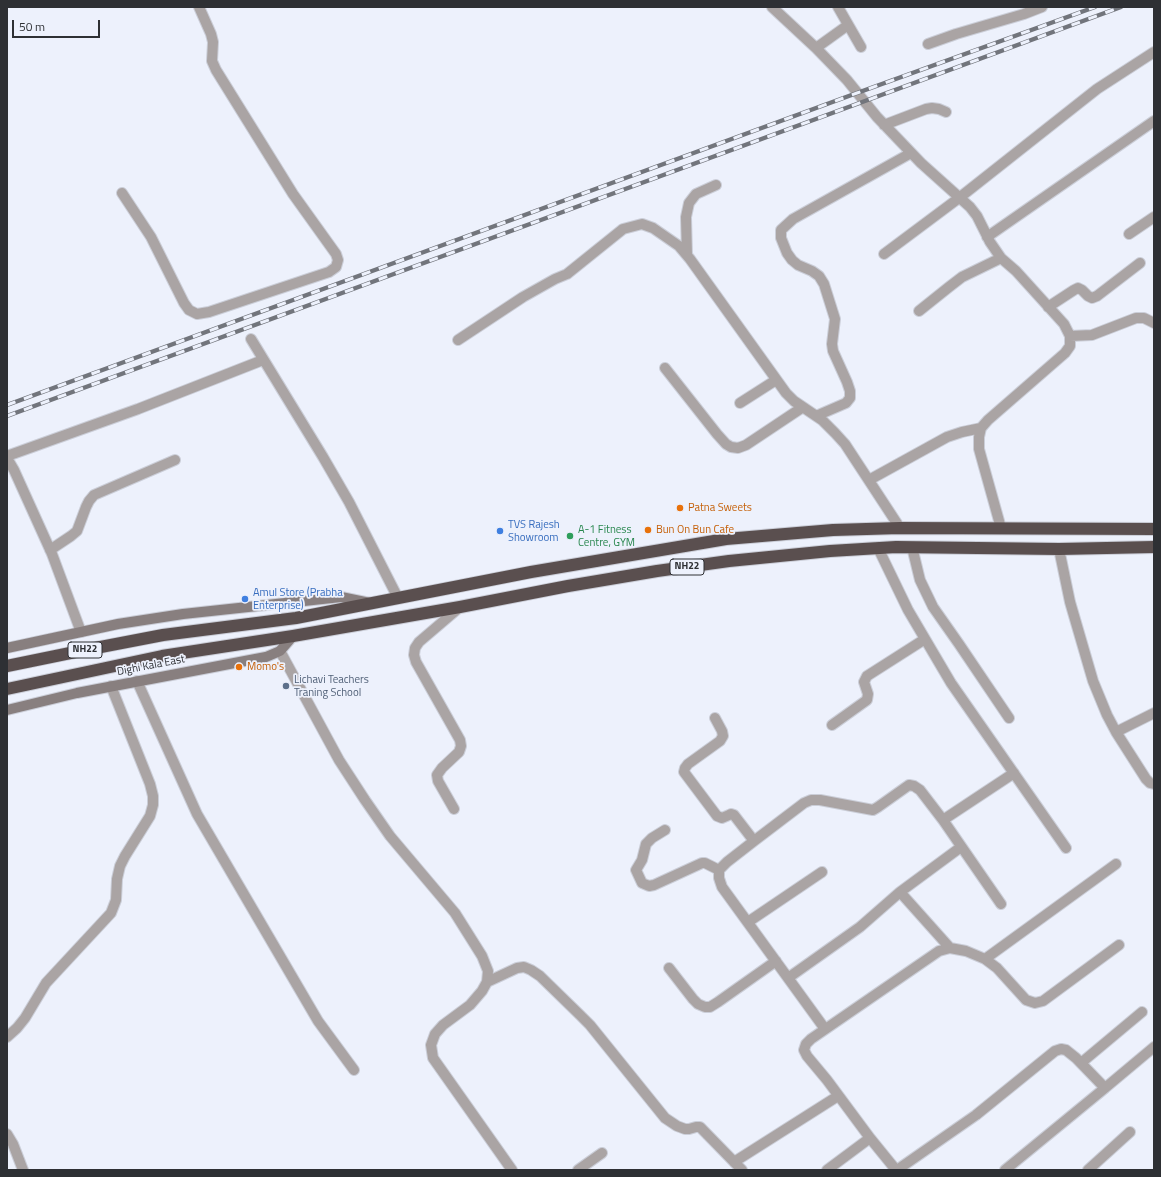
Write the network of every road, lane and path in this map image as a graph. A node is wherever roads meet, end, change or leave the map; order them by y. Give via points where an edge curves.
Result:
1 (199, 7) edge
2 (772, 7) edge
3 (838, 7) edge
4 (1042, 7) edge
5 (1025, 11) edge
6 (848, 25) junction
7 (928, 44) dead end
8 (861, 47) dead end
9 (816, 48) junction
10 (1154, 52) edge
11 (946, 112) dead end
12 (1154, 121) edge
13 (884, 125) junction
14 (912, 153) junction
15 (716, 185) dead end
16 (122, 193) dead end
17 (959, 198) junction
18 (1154, 217) edge
19 (1129, 234) dead end
20 (987, 237) junction
21 (884, 254) dead end
22 (687, 255) junction
23 (1001, 258) junction
24 (1140, 263) dead end
25 (1048, 307) junction
26 (918, 311) dead end
27 (1154, 323) edge
28 (1070, 336) junction
29 (251, 339) dead end
30 (458, 340) dead end
31 (264, 360) junction
32 (665, 368) dead end
33 (776, 380) junction
34 (740, 403) dead end
35 (803, 407) junction
36 (816, 416) junction
37 (981, 428) junction
38 (7, 457) edge
39 (175, 460) dead end
40 (869, 480) junction
41 (900, 528) junction
42 (1000, 528) junction
43 (1154, 529) edge
44 (912, 547) junction
45 (1154, 547) edge
46 (878, 548) junction
47 (1059, 549) junction
48 (50, 550) junction
49 (398, 598) junction
50 (372, 603) junction
51 (460, 607) junction
52 (81, 632) junction
53 (294, 636) junction
54 (925, 639) junction
55 (7, 648) edge
56 (280, 651) junction
57 (7, 666) edge
58 (137, 681) junction
59 (111, 686) junction
60 (7, 689) edge
61 (7, 710) edge
62 (1154, 713) edge
63 (715, 718) dead end
64 (1009, 718) dead end
65 (832, 725) dead end
66 (1116, 732) junction
67 (1014, 773) junction
68 (1154, 784) edge
69 (454, 809) dead end
70 (943, 820) junction
71 (665, 830) dead end
72 (754, 841) junction
73 (961, 847) junction
74 (1066, 848) dead end
75 (1116, 864) dead end
76 (719, 870) junction
77 (822, 872) dead end
78 (900, 892) junction
79 (1001, 904) dead end
80 (748, 922) junction
81 (1119, 944) dead end
82 (950, 948) junction
83 (985, 959) junction
84 (776, 961) junction
85 (669, 968) dead end
86 (788, 978) junction
87 (487, 982) junction
88 (1142, 1012) dead end
89 (825, 1029) junction
90 (7, 1037) edge
91 (1154, 1047) edge
92 (1081, 1063) junction
93 (354, 1070) dead end
94 (1105, 1088) junction
95 (838, 1096) junction
96 (1130, 1132) dead end
97 (7, 1134) edge
98 (870, 1138) junction
99 (602, 1153) dead end
100 (734, 1162) junction
101 (23, 1170) edge
102 (512, 1170) edge
103 (578, 1170) edge
104 (742, 1170) edge
105 (827, 1170) edge
106 (897, 1170) edge
107 (1005, 1170) edge
108 (1088, 1170) edge

1 - 16 street via 211,34 212,60 216,70 293,194 336,254 336,267 328,272 197,314 189,310 184,303 151,237
2 - 9 street
3 - 6 street
4 - 5 street
5 - 7 street
6 - 8 street
6 - 9 street
9 - 13 street via 847,80
10 - 17 street via 1097,90
11 - 13 street via 932,108
12 - 20 street
13 - 14 street
14 - 17 street
14 - 36 street via 793,219 781,230 781,238 792,260 816,273 824,284 835,319 833,351 850,391 850,398 846,403
15 - 22 street via 696,194 689,203 686,217
17 - 20 street via 970,207
17 - 21 street
18 - 19 street
20 - 23 street
22 - 30 street via 679,246 653,228 642,224 624,228 571,271
22 - 33 street
23 - 25 street
23 - 26 street via 962,277
24 - 25 street via 1097,296 1092,298 1078,288
25 - 28 street via 1064,324
27 - 28 street via 1144,318 1136,318 1092,335
28 - 37 street via 1070,346 1065,353
29 - 31 street
31 - 38 street
31 - 49 street via 349,502
32 - 35 street via 731,447 746,445
33 - 34 street
33 - 35 street via 786,393
35 - 36 street
36 - 40 street via 840,438
37 - 40 street via 947,437
37 - 42 street via 979,449
38 - 48 street
39 - 48 street via 94,495 88,500 77,531
40 - 41 street
41 - 42 highway, NH22
41 - 49 highway, NH22 via 833,530 726,539
42 - 43 highway, NH22
44 - 46 highway, NH22
44 - 47 highway, NH22
44 - 64 street via 920,580 933,607
45 - 47 highway, NH22
46 - 51 highway, NH22 via 830,551 658,571
46 - 54 street via 897,590
47 - 66 street via 1070,602 1093,681
48 - 52 street
49 - 50 highway, NH22
50 - 52 street via 341,597 307,600 183,614
50 - 57 highway, NH22 via 296,618 163,635
51 - 53 highway, NH22
51 - 69 street via 420,642 415,648 414,655 460,740 459,752 438,774 438,781
52 - 55 street
53 - 56 street, Dighi Kala East
53 - 60 highway, NH22 via 162,656
54 - 65 street via 867,676 864,679 867,700
54 - 67 street via 951,683
56 - 58 street, Dighi Kala East via 266,656
56 - 87 street via 339,760 364,800 467,930 488,971
58 - 59 street, Dighi Kala East
58 - 93 street via 196,814 318,1021
59 - 61 street, Dighi Kala East
59 - 90 street via 150,784 153,805 120,866 116,900 111,913 46,983 25,1018
62 - 66 street
63 - 72 street via 723,736 720,741 688,764 684,772 717,816 722,818 729,814 734,815
66 - 68 street via 1146,779
67 - 70 street
67 - 74 street
70 - 72 street via 920,790 909,785 873,810 811,800
70 - 73 street
71 - 76 street via 652,838 645,847 636,870 642,883 654,885 702,863
72 - 76 street
73 - 78 street
73 - 79 street
75 - 83 street
76 - 80 street via 722,887
77 - 80 street
78 - 82 street
78 - 86 street via 860,927
80 - 84 street
81 - 83 street via 1043,1001 1034,1003 1026,1000 997,968
82 - 83 street
82 - 89 street via 939,951 918,964
84 - 85 street via 710,1007 698,1004
84 - 86 street
86 - 89 street
87 - 100 street via 524,967 540,976 590,1025 665,1118 685,1129 700,1127
87 - 102 street via 470,1005 443,1025 435,1034 431,1045 433,1058
88 - 92 street
89 - 95 street via 806,1044 804,1050
91 - 94 street
92 - 94 street
92 - 106 street via 1066,1050 1055,1051 976,1115
94 - 107 street
95 - 98 street
95 - 100 street
96 - 108 street
97 - 101 street
98 - 105 street
98 - 106 street
99 - 103 street
100 - 104 street

